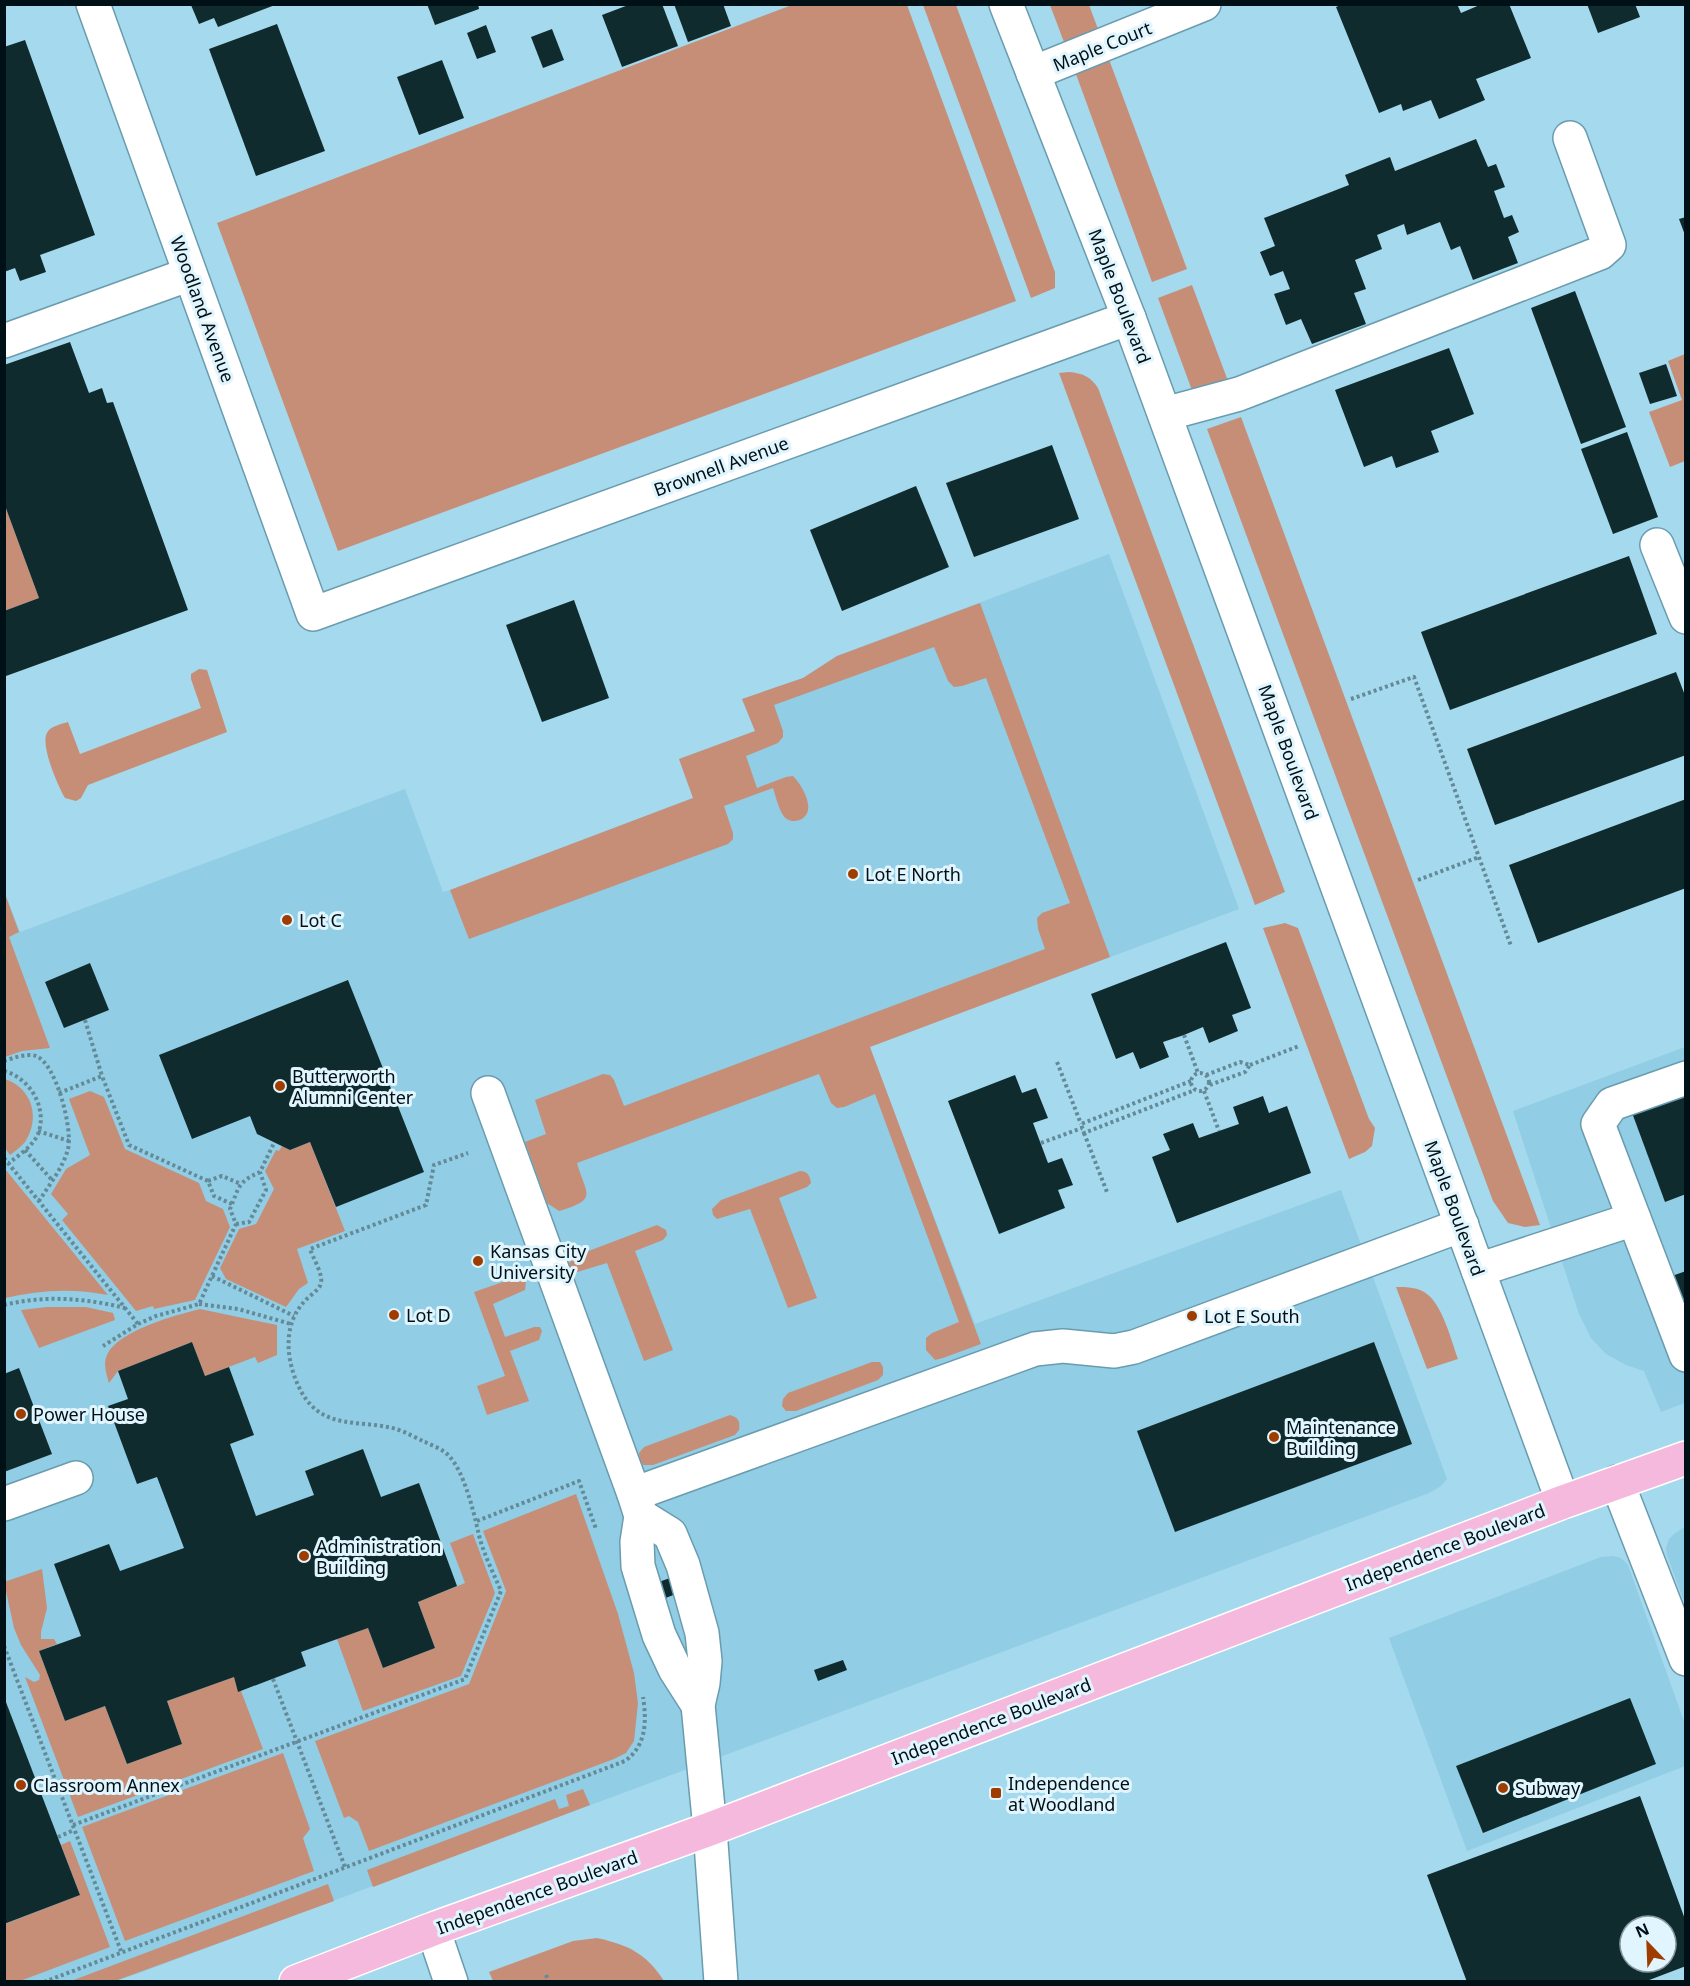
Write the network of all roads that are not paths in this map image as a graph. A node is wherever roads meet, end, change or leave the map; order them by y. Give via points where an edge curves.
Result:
1 (93, 4) edge
2 (1006, 4) edge
3 (1204, 4) edge
4 (1033, 73) junction
5 (1570, 138) dead end
6 (190, 274) junction
7 (1129, 318) junction
8 (4, 341) edge
9 (1165, 414) junction
10 (1657, 545) dead end
11 (313, 614) joint
12 (1686, 617) edge
13 (1686, 1078) edge
14 (488, 1093) dead end
15 (1634, 1219) junction
16 (1462, 1225) junction
17 (1479, 1270) junction
18 (1686, 1355) edge
19 (1686, 1458) edge
20 (76, 1478) dead end
21 (1617, 1482) junction
22 (1563, 1502) junction
23 (4, 1504) edge
24 (637, 1505) junction
25 (1686, 1659) edge
26 (698, 1705) junction
27 (710, 1829) junction
28 (433, 1929) junction
29 (296, 1982) edge
30 (450, 1982) edge
31 (721, 1982) edge

1 - 6 street, Woodland Avenue
2 - 4 street, Maple Boulevard
3 - 4 street, Maple Court
4 - 7 street, Maple Boulevard
5 - 9 street via 1609,245 1600,253 1239,394
6 - 8 street
6 - 11 street, Woodland Avenue
7 - 9 street, Maple Boulevard
7 - 11 street, Brownell Avenue
9 - 16 street, Maple Boulevard
10 - 12 street
13 - 15 street via 1612,1104 1598,1124
14 - 24 street
15 - 17 street
15 - 18 street
16 - 17 street, Maple Boulevard
16 - 24 street via 1134,1347 1114,1351 1063,1346 1035,1349
17 - 22 street, Maple Boulevard
19 - 21 main road, Independence Boulevard
20 - 23 street
21 - 22 main road, Independence Boulevard
21 - 25 street
22 - 27 main road, Independence Boulevard
24 - 26 street via 638,1566 659,1635
24 - 26 street via 670,1534 683,1564 702,1633 705,1661
26 - 27 street
27 - 28 main road, Independence Boulevard
27 - 31 street
28 - 29 main road, Independence Boulevard
28 - 30 street

